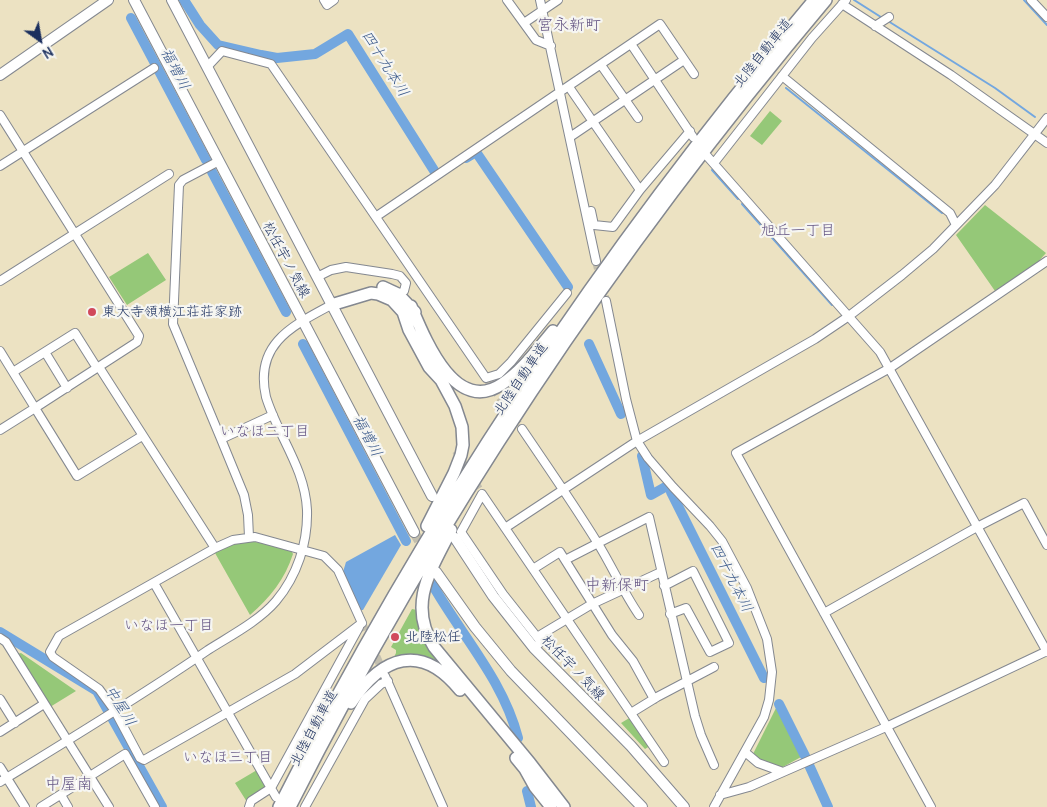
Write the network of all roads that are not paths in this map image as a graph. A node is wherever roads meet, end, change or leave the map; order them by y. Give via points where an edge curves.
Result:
1 (108, 0) edge
2 (134, 0) edge
3 (172, 0) edge
4 (324, 0) edge
5 (334, 0) edge
6 (507, 0) edge
7 (540, 0) edge
8 (558, 0) edge
9 (814, 0) edge
10 (826, 0) edge
11 (1031, 0) edge
12 (844, 2) edge
13 (542, 11) junction
14 (889, 17) dead end
15 (1047, 17) edge
16 (524, 23) junction
17 (877, 25) junction
18 (631, 44) junction
19 (551, 46) junction
20 (684, 60) junction
21 (601, 65) junction
22 (207, 67) junction
23 (154, 68) dead end
24 (694, 74) dead end
25 (0, 75) edge
26 (782, 76) junction
27 (655, 80) junction
28 (569, 87) junction
29 (561, 92) junction
30 (626, 100) junction
31 (0, 115) edge
32 (638, 118) dead end
33 (1047, 118) edge
34 (594, 122) junction
35 (1035, 133) junction
36 (570, 137) junction
37 (1047, 143) edge
38 (24, 151) junction
39 (707, 156) dead end
40 (219, 161) junction
41 (714, 163) junction
42 (0, 166) edge
43 (169, 174) dead end
44 (579, 177) junction
45 (640, 190) junction
46 (377, 216) junction
47 (956, 225) junction
48 (76, 234) junction
49 (626, 238) junction
50 (596, 261) tunnel mouth
51 (1047, 261) edge
52 (316, 278) junction
53 (0, 281) edge
54 (567, 292) dead end
55 (398, 294) junction
56 (606, 301) tunnel mouth
57 (331, 305) junction
58 (407, 309) junction
59 (849, 316) junction
60 (303, 320) junction
61 (0, 352) edge
62 (45, 352) junction
63 (98, 368) junction
64 (890, 368) junction
65 (13, 372) junction
66 (445, 378) junction
67 (67, 388) junction
68 (35, 408) junction
69 (273, 415) junction
70 (522, 429) tunnel mouth
71 (0, 430) edge
72 (142, 436) junction
73 (502, 436) junction
74 (221, 439) junction
75 (637, 441) junction
76 (562, 489) junction
77 (432, 496) dead end
78 (977, 527) junction
79 (505, 528) junction
80 (414, 532) tunnel mouth
81 (248, 537) junction
82 (455, 538) dead end
83 (597, 542) junction
84 (1047, 545) edge
85 (214, 548) junction
86 (303, 549) junction
87 (565, 560) junction
88 (533, 569) junction
89 (436, 572) dead end
90 (661, 572) junction
91 (154, 583) junction
92 (664, 586) junction
93 (624, 589) junction
94 (592, 604) junction
95 (386, 608) junction
96 (670, 614) junction
97 (824, 614) junction
98 (639, 615) dead end
99 (566, 618) junction
100 (362, 623) junction
101 (0, 638) edge
102 (536, 642) junction
103 (1046, 653) edge
104 (197, 658) junction
105 (714, 667) dead end
106 (687, 681) junction
107 (654, 699) junction
108 (0, 700) edge
109 (44, 704) junction
110 (113, 712) junction
111 (228, 712) junction
112 (631, 714) junction
113 (15, 723) junction
114 (886, 727) junction
115 (0, 732) edge
116 (67, 741) junction
117 (745, 752) junction
118 (664, 762) dead end
119 (714, 764) dead end
120 (528, 766) junction
121 (0, 768) edge
122 (783, 772) junction
123 (90, 776) junction
124 (3, 780) edge
125 (271, 788) junction
126 (720, 795) junction
127 (61, 796) junction
128 (278, 802) edge
129 (25, 807) edge
130 (41, 807) edge
131 (68, 807) edge
132 (109, 807) edge
133 (155, 807) edge
134 (249, 807) edge
135 (291, 807) edge
136 (304, 807) edge
137 (443, 807) edge
138 (551, 807) edge
139 (557, 807) edge
140 (564, 807) edge
141 (570, 807) edge
142 (642, 807) edge
143 (684, 807) edge
144 (714, 807) edge
145 (931, 807) edge

1 - 25 main road
2 - 40 main road, 松任宇ノ気線
3 - 22 main road, 松任宇ノ気線
4 - 5 street via 327,5
6 - 16 street
7 - 13 street
8 - 13 street
9 - 49 highway, 北陸自動車道
10 - 73 highway, 北陸自動車道 via 733,113 634,243
11 - 15 street
12 - 17 street
12 - 26 street
13 - 16 street
13 - 19 street
14 - 17 street
16 - 19 street via 536,40
17 - 35 street
18 - 20 street via 660,24
18 - 21 street
18 - 27 street
19 - 29 street
20 - 24 street
20 - 27 street
21 - 28 street
21 - 30 street
22 - 46 street via 222,51 271,64
22 - 52 main road, 松任宇ノ気線
23 - 38 street
26 - 41 street
26 - 47 street via 950,213
27 - 30 street
27 - 45 street via 692,134
28 - 29 street
28 - 34 street
29 - 36 street
29 - 46 street
30 - 32 street
30 - 34 street
31 - 38 street
33 - 35 street
34 - 36 street
34 - 45 street
35 - 37 street
35 - 47 street via 995,186
36 - 44 street
38 - 42 street
38 - 48 street
39 - 41 street
40 - 60 main road, 松任宇ノ気線
40 - 74 street via 179,185 173,324
41 - 59 street
43 - 48 street
44 - 45 street via 594,224 613,227
44 - 50 street
46 - 54 street via 486,378 499,374 511,362
47 - 59 street via 927,254
48 - 53 street
48 - 63 street via 139,336 137,342
49 - 66 highway via 557,326 510,379 490,390 475,391
49 - 95 highway, 北陸自動車道 via 496,427
51 - 64 street
52 - 55 street via 346,267 392,274 400,276 406,283 404,291
52 - 57 main road, 松任宇ノ気線
55 - 57 highway via 384,287 360,287 342,295
55 - 58 highway
56 - 75 street
57 - 58 highway via 362,294 378,294
57 - 60 street
57 - 77 main road, 松任宇ノ気線
58 - 66 highway via 409,330 429,367
59 - 64 street
59 - 75 street via 815,339
60 - 69 street via 278,338 268,356 264,384
60 - 80 main road, 松任宇ノ気線
61 - 65 street
62 - 63 street via 75,333
62 - 65 street
62 - 67 street
63 - 67 street
63 - 72 street
64 - 78 street
64 - 97 street via 736,453
65 - 68 street
66 - 95 highway via 462,427 461,455
67 - 68 street
68 - 71 street
68 - 72 street via 78,476
69 - 74 street
69 - 86 street via 304,488 307,524
70 - 76 street
72 - 85 street
73 - 120 highway via 430,570 421,602 422,620 434,647
73 - 135 highway, 北陸自動車道 via 384,630
74 - 81 street via 244,495
75 - 76 street
75 - 117 street via 648,458 722,541 747,588 767,639 772,672 769,700 764,717
76 - 79 street
76 - 83 street
78 - 84 street via 1024,503
78 - 97 street
78 - 103 street
79 - 88 street
79 - 102 street via 482,494 461,532
81 - 85 street
81 - 86 street
82 - 102 main road, 松任宇ノ気線 via 493,596
83 - 87 street
83 - 90 street via 649,517
83 - 93 street
85 - 91 street
86 - 100 street via 324,556 335,566
86 - 104 street via 288,585 266,612
87 - 88 street via 560,552
87 - 94 street
88 - 99 street
89 - 142 main road via 511,671
90 - 92 street
90 - 93 street
91 - 104 street
91 - 110 street via 59,636 50,652 99,689
92 - 96 street
92 - 96 street via 694,571 729,643 710,652 686,608
93 - 94 street
93 - 98 street
94 - 99 street
94 - 107 street via 633,661
95 - 128 highway, 北陸自動車道
96 - 106 street
97 - 114 street
99 - 102 street
99 - 112 street
100 - 111 street via 294,674
100 - 125 street
101 - 109 street via 6,642
102 - 143 main road, 松任宇ノ気線
103 - 114 street
104 - 110 street
104 - 111 street
105 - 106 street
106 - 107 street
106 - 119 street via 701,735
107 - 112 street
108 - 113 street
109 - 113 street
109 - 116 street
110 - 111 street via 144,760
110 - 116 street
111 - 125 street
112 - 118 street
113 - 115 street
114 - 122 street
114 - 145 street
116 - 123 street
116 - 124 street
117 - 122 street via 758,763
117 - 126 street
120 - 135 highway via 446,675 428,663 401,661 378,673 355,698
120 - 138 highway via 535,787
120 - 139 highway
120 - 140 highway
120 - 141 highway via 546,777
121 - 124 street
122 - 126 street via 749,788
123 - 127 street
123 - 132 street
123 - 133 street via 125,754
124 - 129 street
125 - 128 street
125 - 134 street via 251,801
126 - 144 street
127 - 130 street
127 - 131 street
136 - 137 street via 365,699 387,678

